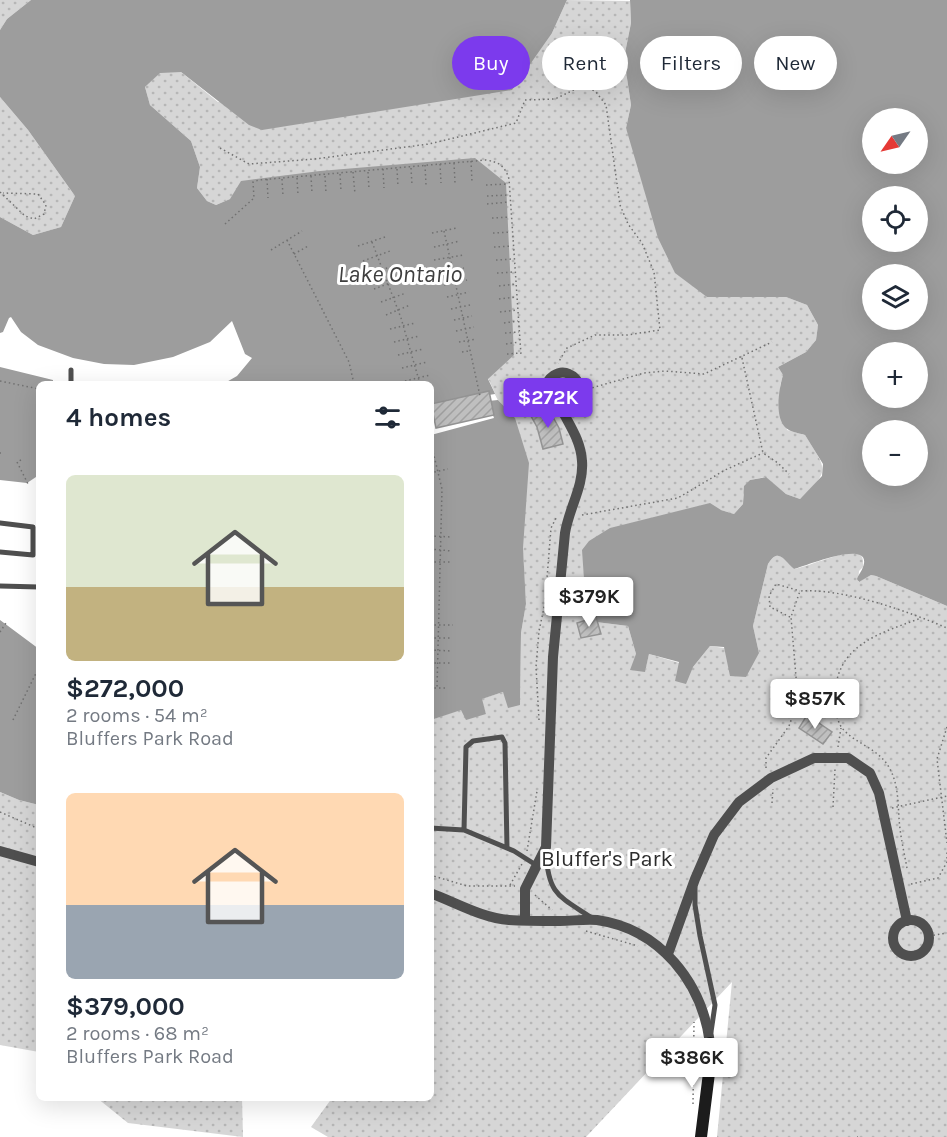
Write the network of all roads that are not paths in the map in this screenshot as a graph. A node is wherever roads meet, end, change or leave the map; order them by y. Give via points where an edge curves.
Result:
1 (71, 370) dead end
2 (71, 381) edge
3 (560, 405) junction
4 (0, 523) edge
5 (0, 552) edge
6 (0, 586) edge
7 (36, 587) edge
8 (434, 828) edge
9 (464, 830) junction
10 (546, 847) junction
11 (507, 848) junction
12 (0, 851) edge
13 (36, 861) edge
14 (538, 866) junction
15 (695, 879) junction
16 (434, 894) edge
17 (525, 920) junction
18 (596, 920) junction
19 (907, 921) junction
20 (668, 954) junction
21 (710, 1043) junction
22 (701, 1137) edge

1 - 2 lane
3 - 3 street via 569,404 579,391 577,381 569,374 558,373 549,380 546,390 551,400
3 - 10 street via 577,438 582,464 567,517 554,646
4 - 5 lane via 33,527 33,555
6 - 7 lane
8 - 9 lane
9 - 11 lane
9 - 11 lane via 466,747 474,741 502,737
10 - 14 street
10 - 18 lane via 548,878 554,890
11 - 14 lane
12 - 13 street
14 - 17 street via 524,895
15 - 19 street via 714,835 739,802 771,778 814,758 848,758 870,773 879,793
15 - 20 street
15 - 21 lane via 695,905 715,1005
16 - 17 street via 492,916
17 - 18 street
18 - 20 street via 640,935
19 - 19 street via 919,922 927,931 925,949 914,956 902,954 894,944 896,927
20 - 21 street via 696,994
21 - 22 street

